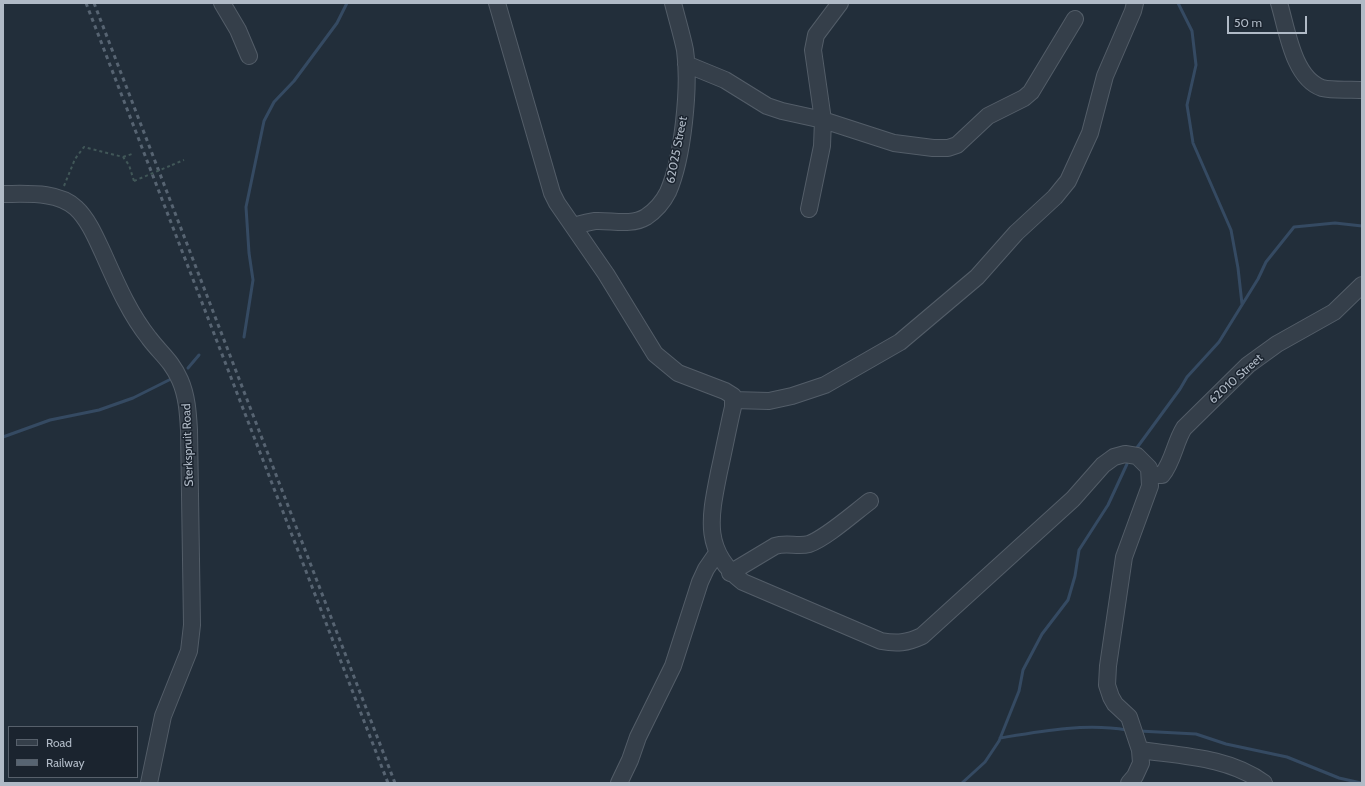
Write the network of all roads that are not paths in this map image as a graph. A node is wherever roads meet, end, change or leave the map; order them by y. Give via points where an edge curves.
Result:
1 (222, 3) edge
2 (497, 3) edge
3 (673, 3) edge
4 (840, 3) edge
5 (1135, 3) edge
6 (1279, 3) edge
7 (1074, 19) dead end
8 (249, 56) dead end
9 (686, 64) junction
10 (1362, 90) edge
11 (823, 120) junction
12 (3, 194) edge
13 (809, 209) dead end
14 (574, 226) junction
15 (1362, 285) edge
16 (733, 400) junction
17 (1151, 475) junction
18 (870, 501) dead end
19 (717, 553) junction
20 (730, 573) junction
21 (1140, 750) junction
22 (149, 783) edge
23 (619, 783) edge
24 (1129, 783) edge
25 (1264, 783) edge

1 - 8 street via 238,30
2 - 14 street via 552,193
3 - 9 street, 62025 Street
4 - 11 street via 816,35 813,50
5 - 16 street via 1104,76 1090,133 1068,181 977,277 900,342 825,384 769,401
6 - 10 street via 1295,57 1303,74 1323,88
7 - 11 street via 1031,92 988,116 957,144 948,148 894,143
9 - 11 street via 725,80 767,106
9 - 14 street, 62025 Street via 684,124 673,179 659,206 645,217 622,222 595,221
11 - 13 street via 822,146
12 - 22 street, Sterkspruit Road via 38,194 59,198 76,208 93,232 126,302 149,338 170,360 187,402 192,625 189,651 163,716
14 - 16 street via 655,354 678,373 730,393
15 - 17 street, 62010 Street via 1334,312 1277,344 1248,365 1184,428 1167,470 1162,475
16 - 19 street via 711,512 711,530
17 - 20 street via 1149,468 1137,456 1125,454 1114,457 1103,465 1073,499 922,636 909,642 896,644 881,641 765,593
17 - 21 street via 1146,500 1124,557 1108,666 1111,696 1115,704 1129,716
18 - 20 street via 818,539 801,545 780,544
19 - 20 street
19 - 23 street via 700,582 673,666 638,737
21 - 24 street via 1141,762
21 - 25 street via 1226,764 1253,775

